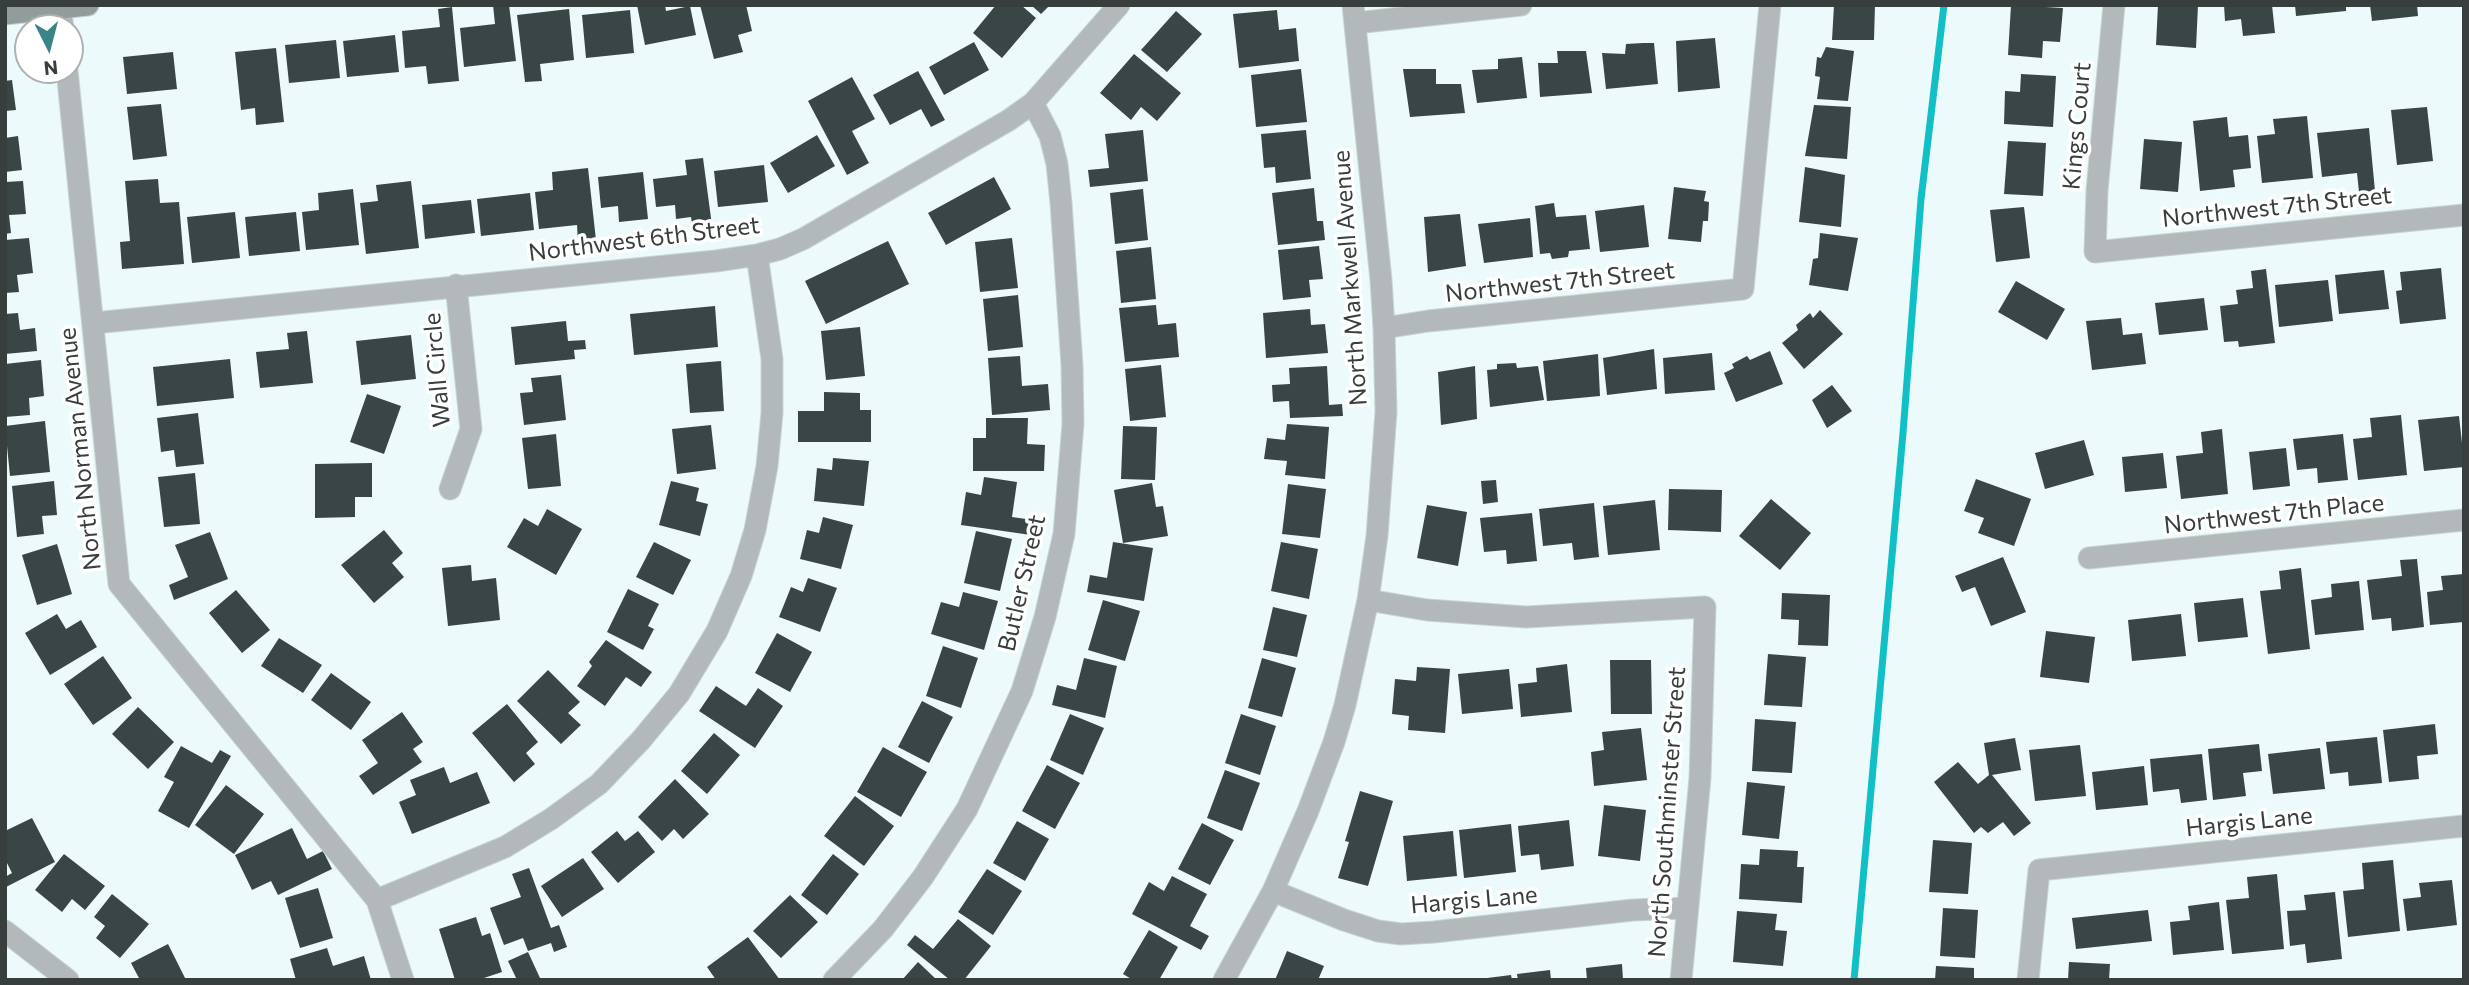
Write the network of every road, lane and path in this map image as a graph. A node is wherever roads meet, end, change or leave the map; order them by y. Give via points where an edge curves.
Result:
1 (88, 5) edge
2 (1119, 5) edge
3 (1521, 5) edge
4 (1770, 5) edge
5 (2114, 5) edge
6 (70, 14) edge
7 (1354, 14) edge
8 (68, 84) edge
9 (1033, 103) junction
10 (2464, 215) edge
11 (2095, 252) joint
12 (757, 255) junction
13 (456, 285) junction
14 (94, 323) junction
15 (1384, 328) junction
16 (450, 489) dead end
17 (2464, 520) edge
18 (2089, 558) dead end
19 (1368, 600) junction
20 (2464, 826) edge
21 (1273, 891) junction
22 (377, 900) junction
23 (1687, 908) junction
24 (5, 931) edge
25 (68, 980) edge
26 (403, 980) edge
27 (834, 980) edge
28 (1224, 980) edge
29 (1681, 980) edge
30 (2028, 980) edge

1 - 6 street
2 - 9 street, Northwest 6th Street
3 - 7 street
4 - 15 street, Northwest 7th Street via 1742,289
5 - 11 street, Kings Court via 2096,191
7 - 15 street, North Markwell Avenue
8 - 14 street, North Norman Avenue
9 - 12 street, Northwest 6th Street via 803,239
9 - 27 street, Butler Street via 1050,136 1061,203 1073,424 1065,534 1021,691 967,809 883,929
10 - 11 street, Northwest 7th Street
12 - 13 street, Northwest 6th Street
12 - 22 street via 772,359 767,466 755,530 718,631 679,694 599,784 505,847
13 - 14 street, Northwest 6th Street
13 - 16 street, Wall Circle via 471,429
14 - 22 street, North Norman Avenue via 120,584
15 - 19 street, North Markwell Avenue via 1386,412
17 - 18 street, Northwest 7th Place
19 - 21 street, North Markwell Avenue via 1334,742
19 - 23 street, North Southminster Street via 1526,617 1705,607 1700,778
20 - 30 street, Hargis Lane via 2039,870
21 - 23 street, Hargis Lane via 1344,920 1401,934
21 - 28 street, North Markwell Avenue
22 - 26 street, North Norman Avenue
23 - 29 street, North Southminster Street
24 - 25 street

